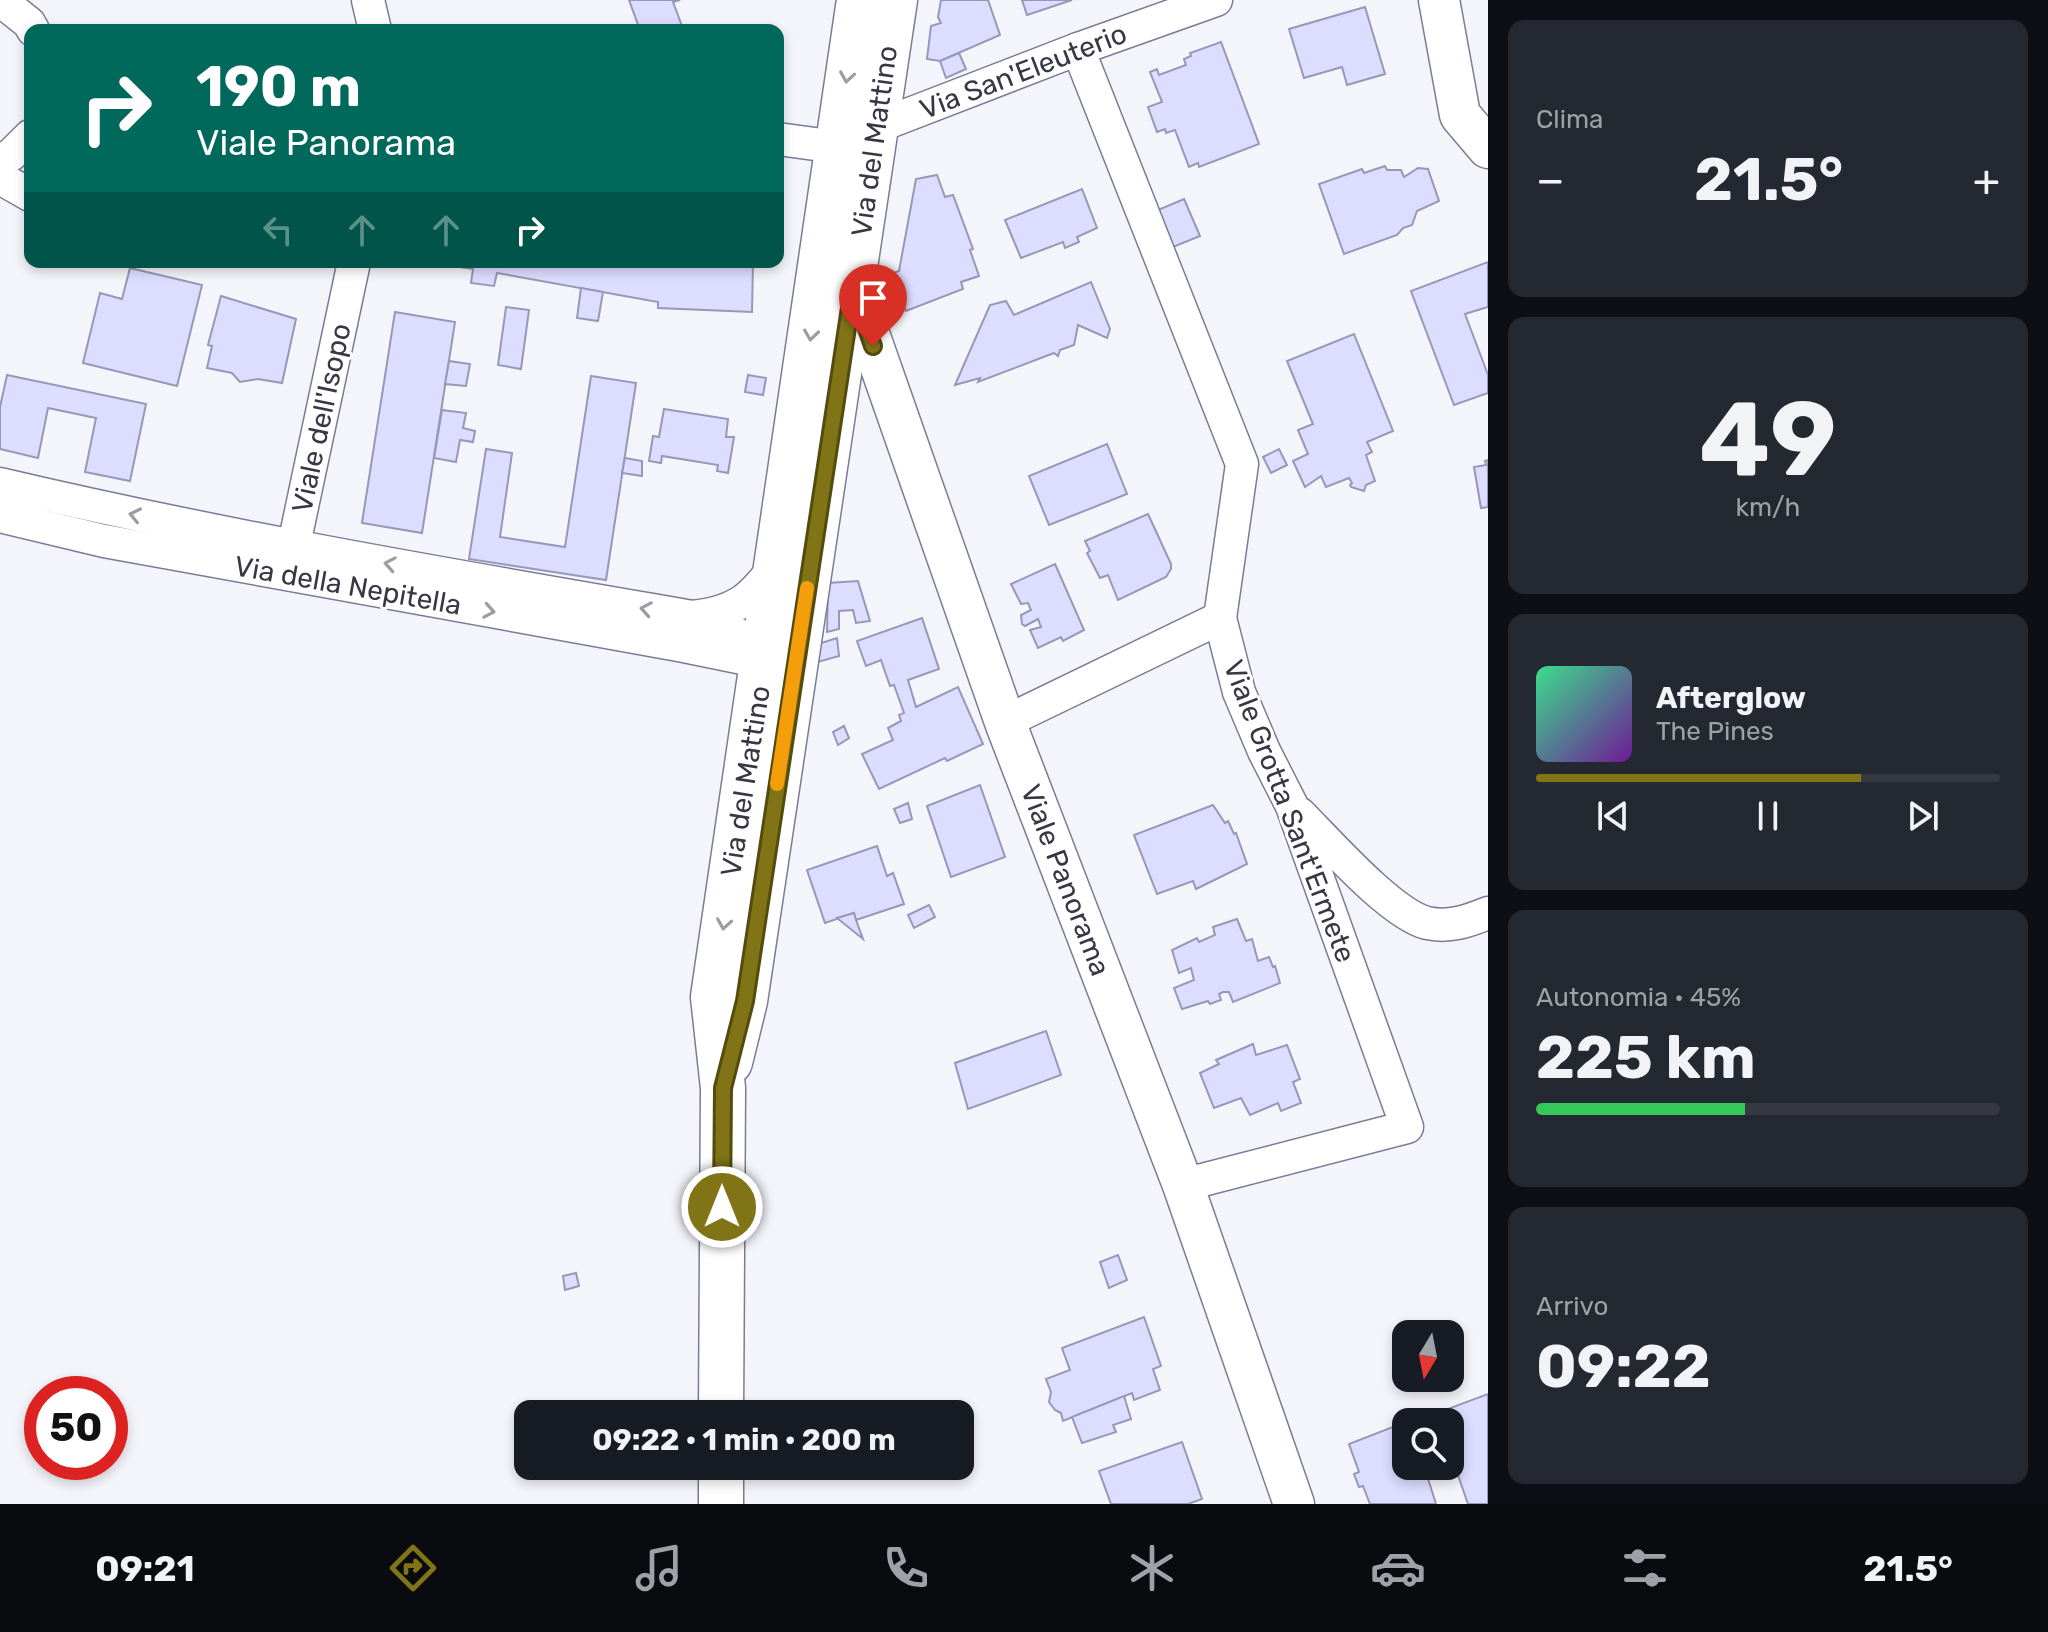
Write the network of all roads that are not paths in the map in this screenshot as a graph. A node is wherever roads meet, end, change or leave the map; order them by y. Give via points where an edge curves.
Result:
1 (0, 0) edge
2 (368, 0) edge
3 (859, 0) edge
4 (895, 0) edge
5 (1216, 0) edge
6 (1439, 0) edge
7 (30, 24) edge
8 (374, 24) edge
9 (1078, 49) junction
10 (876, 127) junction
11 (784, 140) edge
12 (24, 142) edge
13 (837, 147) junction
14 (1488, 148) edge
15 (0, 160) edge
16 (0, 178) edge
17 (24, 192) edge
18 (353, 268) edge
19 (836, 285) junction
20 (0, 484) edge
21 (0, 516) edge
22 (291, 561) junction
23 (777, 564) junction
24 (693, 617) junction
25 (1220, 618) junction
26 (696, 648) junction
27 (779, 666) junction
28 (755, 716) junction
29 (1005, 722) junction
30 (1292, 806) junction
31 (1488, 913) edge
32 (723, 1088) junction
33 (1183, 1185) junction
34 (721, 1400) edge
35 (721, 1480) edge
36 (721, 1504) edge
37 (1294, 1504) edge

1 - 7 street
2 - 8 street
3 -> 13 main road, Via del Mattino
4 - 10 main road, Via del Mattino
5 - 9 street, Via San'Eleuterio
6 - 14 street via 1460,115
9 - 10 street, Via San'Eleuterio
9 - 25 street, Viale Grotta Sant'Ermete via 1242,464
10 - 13 street, Via San'Eleuterio
10 - 19 main road, Via del Mattino
11 - 13 street
12 - 15 street
13 - 19 main road, Via del Mattino
16 - 17 street
18 - 22 street, Viale dell'Isopo
19 -> 23 main road, Via del Mattino
19 - 27 main road, Via del Mattino
19 - 29 street, Viale Panorama
22 -> 20 street, Via della Nepitella
21 - 22 street, Via della Nepitella via 104,541
24 -> 22 street, Via della Nepitella
22 -> 26 street, Via della Nepitella
23 - 24 street, Via della Nepitella via 740,603 719,614
23 - 27 main road, Via del Mattino
24 - 27 street, Via della Nepitella via 741,636
25 - 29 street
25 - 30 street, Viale Grotta Sant'Ermete via 1239,692
26 - 27 street, Via della Nepitella
26 - 28 street via 731,679
27 - 28 main road, Via del Mattino
27 - 32 main road, Via del Mattino via 745,1001
28 -> 32 main road, Via del Mattino via 713,997
29 - 33 street, Viale Panorama
30 - 31 street via 1406,913 1444,925
30 - 33 street, Viale Grotta Sant'Ermete via 1407,1127
32 - 34 main road, Via del Mattino
33 - 37 street, Viale Panorama
35 - 36 main road

